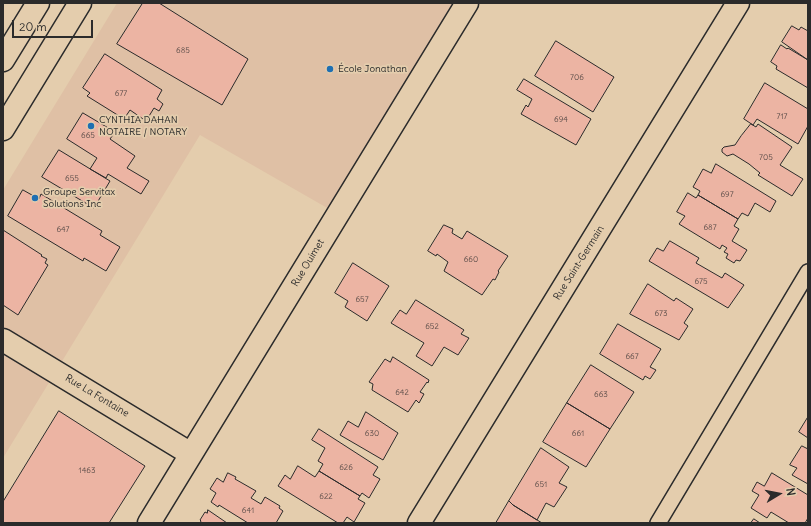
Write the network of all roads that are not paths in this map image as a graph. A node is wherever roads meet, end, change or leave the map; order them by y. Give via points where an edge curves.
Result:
1 (38, 3) edge
2 (80, 3) edge
3 (467, 3) edge
4 (738, 3) edge
5 (3, 60) edge
6 (3, 130) edge
7 (808, 272) edge
8 (3, 340) edge
9 (191, 454) junction
10 (149, 523) edge
11 (419, 523) edge
12 (658, 523) edge

1 - 5 street
2 - 6 street
3 - 9 street, Rue Ouimet
4 - 11 street, Rue Saint-Germain
7 - 12 lane
8 - 9 street, Rue La Fontaine
9 - 10 street, Rue Ouimet

